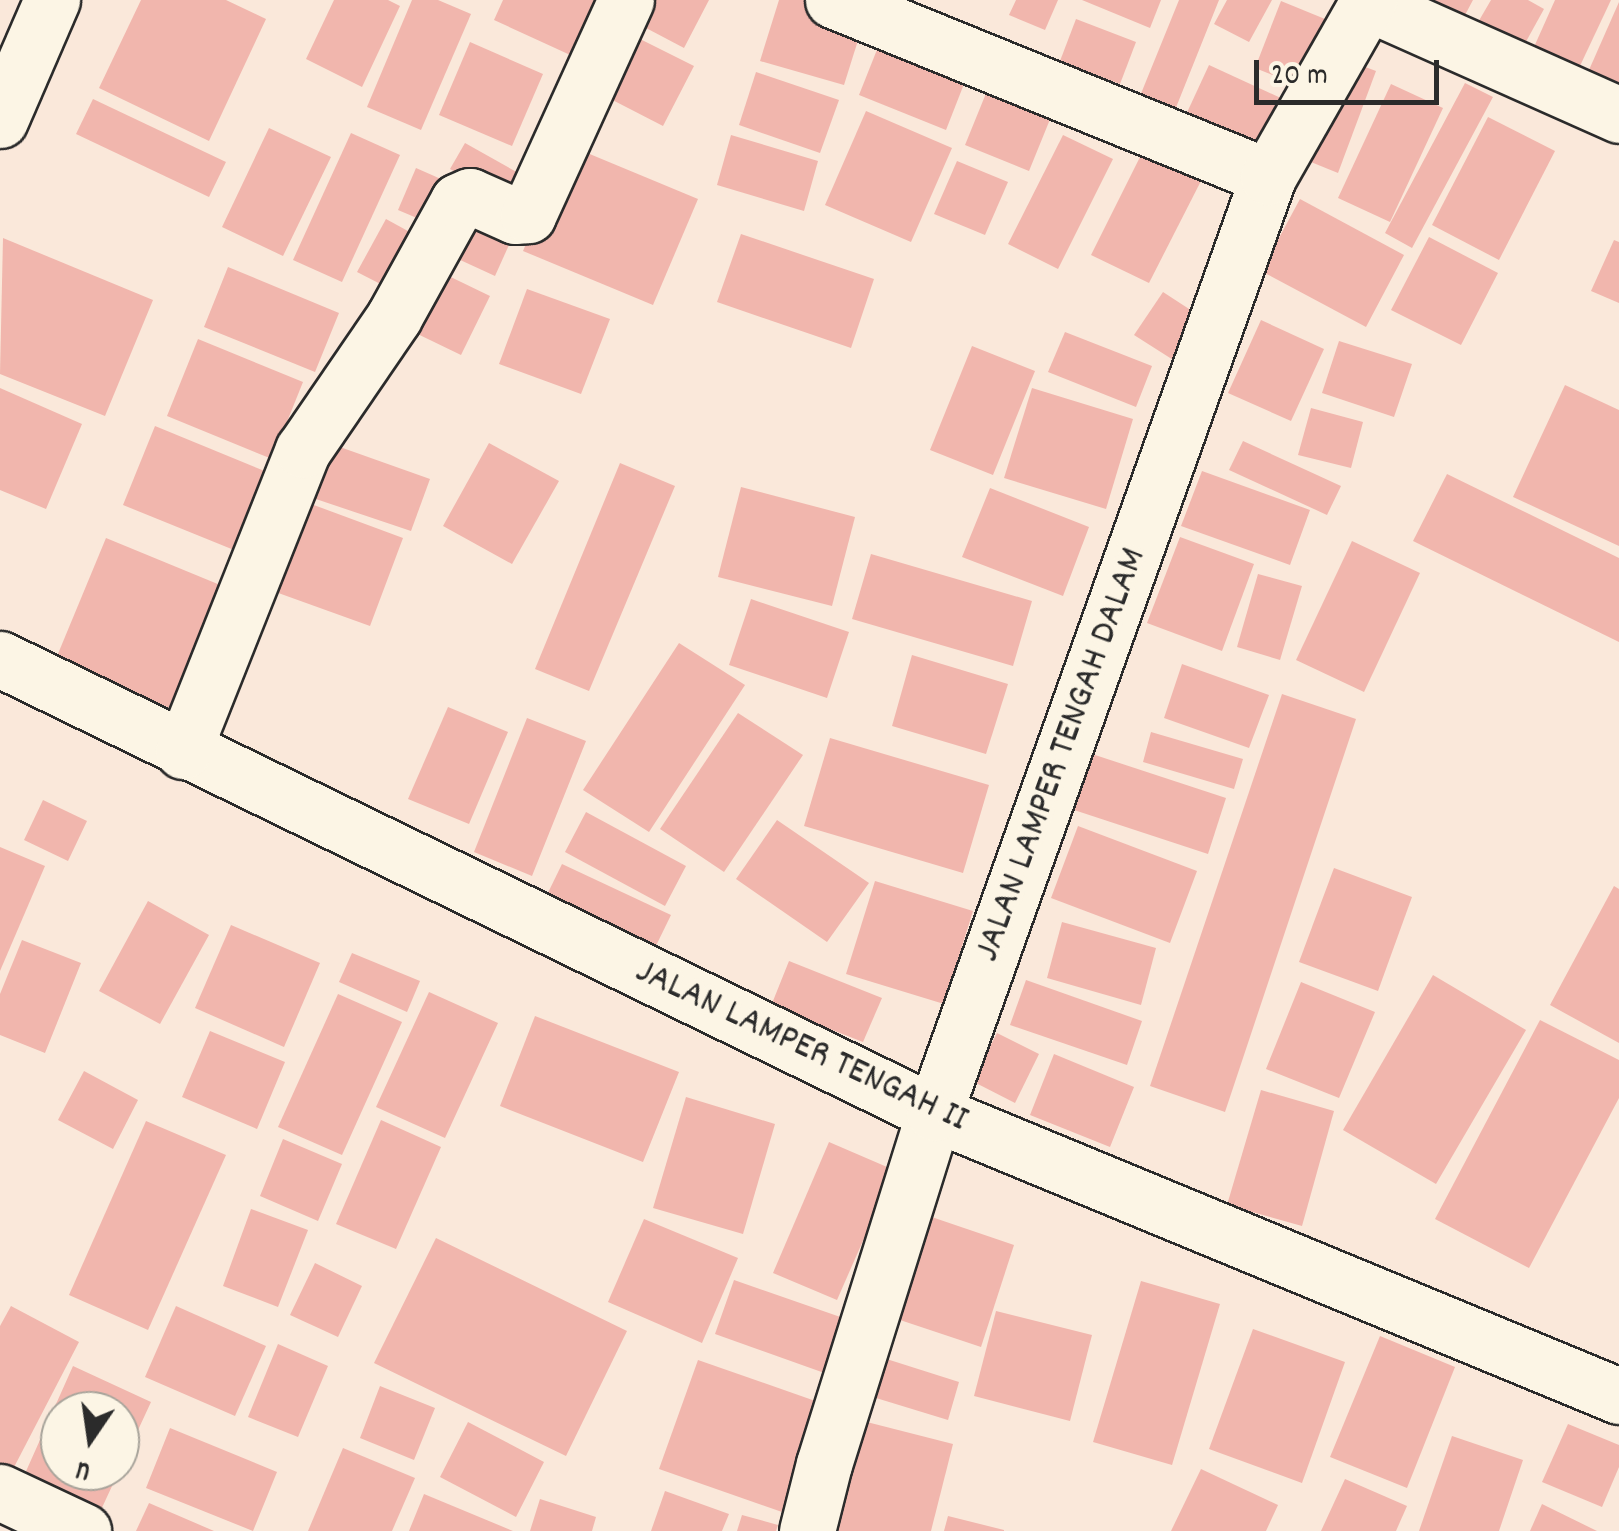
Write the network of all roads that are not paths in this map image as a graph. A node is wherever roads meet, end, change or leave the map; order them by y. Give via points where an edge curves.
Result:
1 (52, 0) edge
2 (626, 0) edge
3 (833, 0) edge
4 (1368, 2) edge
5 (1619, 114) edge
6 (0, 120) edge
7 (1268, 177) junction
8 (0, 659) edge
9 (183, 751) junction
10 (934, 1112) junction
11 (1619, 1396) edge
12 (0, 1492) edge
13 (83, 1531) edge
14 (807, 1531) edge

1 - 6 street
2 - 9 street via 528,215 470,196 458,201 394,317 303,450
3 - 7 street
4 - 5 street
4 - 7 street, JALAN LAMPER TENGAH DALAM
7 - 10 street, JALAN LAMPER TENGAH DALAM
8 - 9 street, JALAN LAMPER TENGAH II
9 - 10 street, JALAN LAMPER TENGAH II
10 - 11 street, JALAN LAMPER TENGAH II
10 - 14 street, JALAN LAMPER TENGAH DALAM
12 - 13 street

